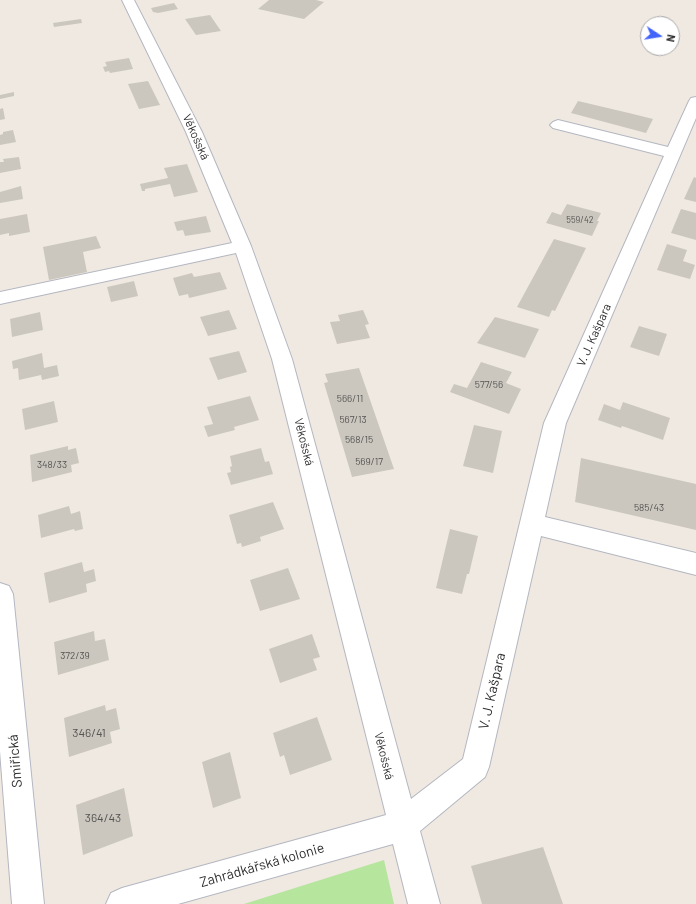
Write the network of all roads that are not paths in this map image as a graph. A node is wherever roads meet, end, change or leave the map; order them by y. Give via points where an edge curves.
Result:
1 (128, 0) edge
2 (696, 101) edge
3 (558, 125) dead end
4 (673, 153) junction
5 (242, 246) junction
6 (0, 298) edge
7 (532, 524) junction
8 (696, 564) edge
9 (0, 594) edge
10 (402, 826) junction
11 (28, 904) edge
12 (122, 904) edge
13 (424, 904) edge

1 - 5 street, Věkošská via 194,132
2 - 4 street, V. J. Kašpara
3 - 4 street
4 - 7 street, V. J. Kašpara via 556,423
5 - 6 street
5 - 10 street, Věkošská via 282,360
7 - 8 street
7 - 10 street, V. J. Kašpara via 474,767
9 - 11 street, Smiřická
10 - 12 street, Zahrádkářská kolonie
10 - 13 street, Věkošská

